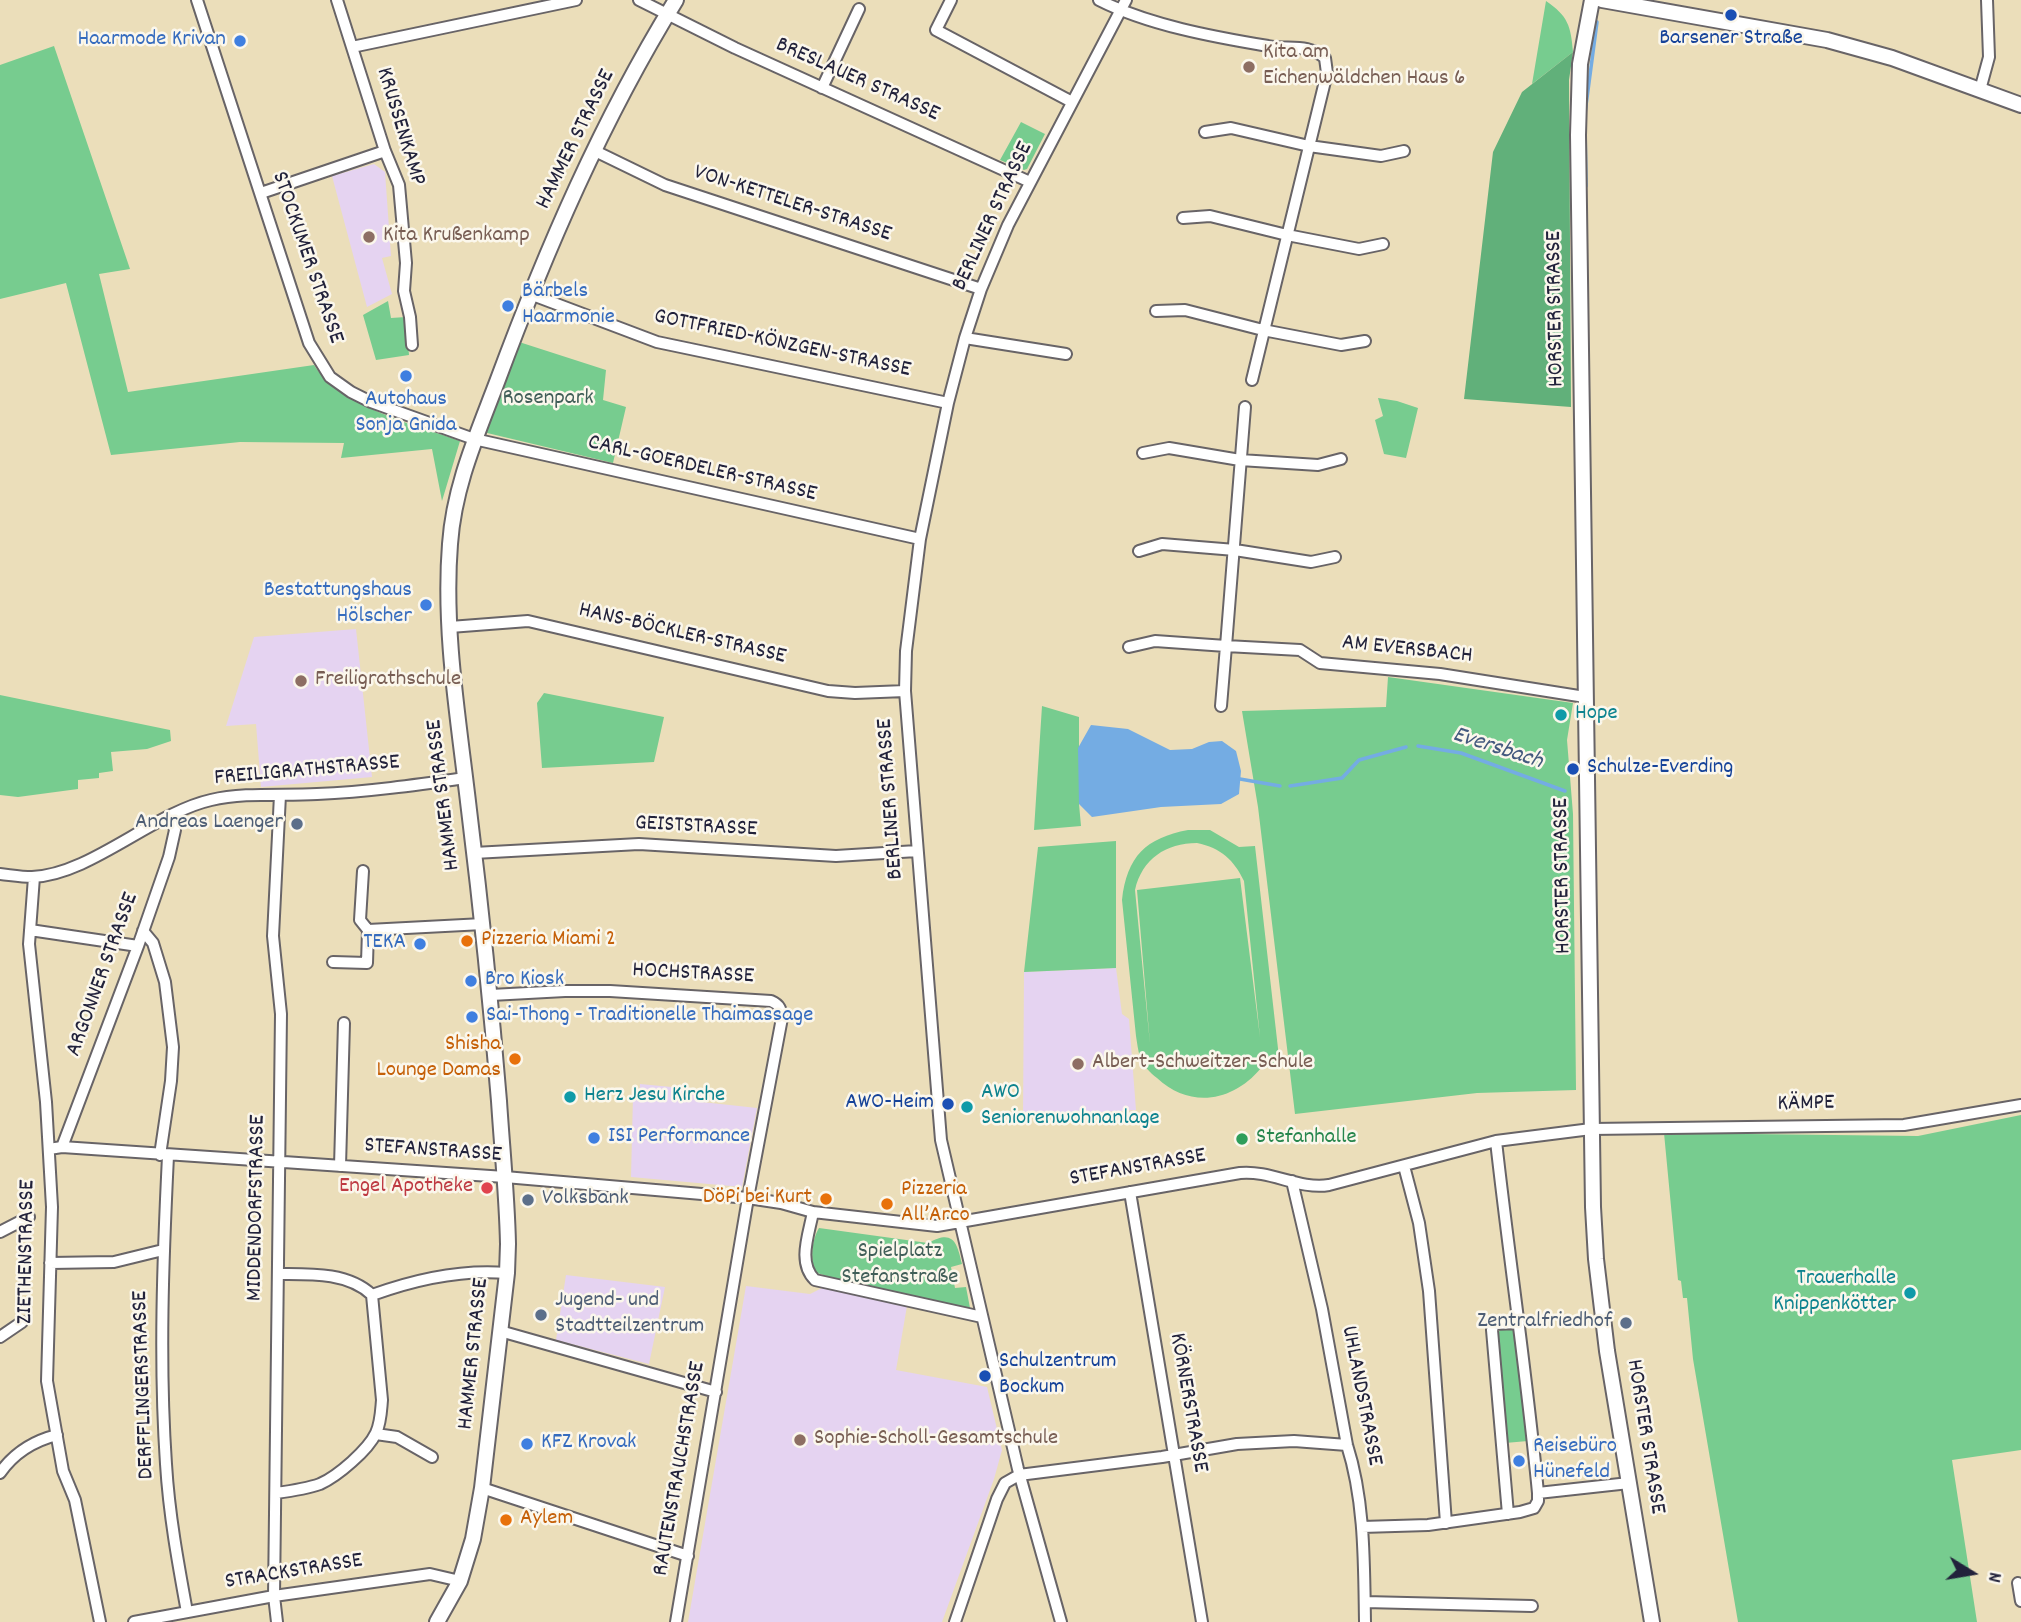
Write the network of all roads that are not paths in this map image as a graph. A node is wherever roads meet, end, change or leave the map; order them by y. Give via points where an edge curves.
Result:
1 (197, 0) edge
2 (337, 0) edge
3 (576, 0) edge
4 (639, 0) edge
5 (677, 0) edge
6 (951, 0) edge
7 (1099, 0) edge
8 (1126, 0) edge
9 (1592, 0) edge
10 (1602, 0) edge
11 (1987, 0) edge
12 (859, 9) dead end
13 (1120, 11) junction
14 (668, 14) junction
15 (352, 47) junction
16 (822, 88) junction
17 (1980, 90) junction
18 (1072, 102) junction
19 (2021, 105) edge
20 (1205, 132) dead end
21 (1309, 146) junction
22 (593, 150) junction
23 (385, 151) junction
24 (1404, 151) dead end
25 (1030, 182) junction
26 (261, 193) junction
27 (1183, 218) dead end
28 (1287, 235) junction
29 (1383, 244) dead end
30 (981, 289) junction
31 (530, 294) junction
32 (1156, 311) dead end
33 (1263, 330) junction
34 (965, 338) junction
35 (1365, 341) dead end
36 (412, 345) dead end
37 (1066, 354) dead end
38 (1252, 380) dead end
39 (948, 403) junction
40 (1245, 407) dead end
41 (474, 439) junction
42 (1143, 453) dead end
43 (1341, 459) dead end
44 (1240, 460) junction
45 (920, 540) junction
46 (1235, 550) junction
47 (1139, 551) dead end
48 (1335, 557) dead end
49 (450, 627) junction
50 (1226, 646) junction
51 (1129, 647) dead end
52 (905, 691) junction
53 (1585, 697) junction
54 (1221, 706) dead end
55 (465, 778) junction
56 (280, 795) junction
57 (170, 816) junction
58 (917, 851) junction
59 (474, 853) junction
60 (363, 871) dead end
61 (0, 874) edge
62 (34, 877) junction
63 (483, 925) junction
64 (30, 930) junction
65 (368, 930) junction
66 (143, 931) junction
67 (138, 946) junction
68 (333, 962) dead end
69 (491, 995) junction
70 (344, 1023) dead end
71 (2021, 1105) edge
72 (1591, 1129) junction
73 (1496, 1141) junction
74 (62, 1147) junction
75 (49, 1149) junction
76 (164, 1155) junction
77 (279, 1162) junction
78 (340, 1166) junction
79 (1404, 1166) junction
80 (505, 1177) junction
81 (1292, 1181) junction
82 (1130, 1192) junction
83 (748, 1198) junction
84 (813, 1212) junction
85 (29, 1217) dead end
86 (961, 1222) junction
87 (0, 1233) edge
88 (163, 1251) junction
89 (50, 1262) junction
90 (507, 1273) junction
91 (278, 1274) junction
92 (372, 1295) junction
93 (982, 1317) junction
94 (22, 1322) dead end
95 (1519, 1323) junction
96 (500, 1331) junction
97 (0, 1337) edge
98 (716, 1392) junction
99 (376, 1434) junction
100 (57, 1435) junction
101 (1347, 1446) junction
102 (1175, 1455) junction
103 (432, 1457) dead end
104 (0, 1473) edge
105 (1019, 1475) junction
106 (1629, 1483) junction
107 (482, 1488) junction
108 (276, 1493) junction
109 (1538, 1493) junction
110 (1508, 1514) junction
111 (1446, 1522) junction
112 (1362, 1527) junction
113 (688, 1556) junction
114 (460, 1581) junction
115 (2018, 1583) dead end
116 (274, 1596) junction
117 (2021, 1601) edge
118 (1365, 1602) junction
119 (1532, 1606) dead end
120 (187, 1612) junction
121 (166, 1619) edge
122 (100, 1622) edge
123 (134, 1622) edge
124 (277, 1622) edge
125 (437, 1622) edge
126 (676, 1622) edge
127 (955, 1622) edge
128 (1061, 1622) edge
129 (1202, 1622) edge
130 (1365, 1622) edge
131 (1652, 1622) edge

1 - 26 street, STOCKUMER STRASSE
2 - 15 street, KRUSSENKAMP
3 - 15 street
4 - 14 street, BRESLAUER STRASSE
5 - 14 street, HAMMER STRASSE
6 - 18 street via 936,30
7 - 13 street
8 - 13 street, BERLINER STRASSE
9 - 53 street, HORSTER STRASSE via 1581,52 1578,112
10 - 17 street via 1827,40
11 - 17 street via 1989,57
12 - 16 street
13 - 18 street, BERLINER STRASSE
13 - 21 street via 1210,35 1317,51 1325,58 1327,73
14 - 16 street, BRESLAUER STRASSE
14 - 22 street, HAMMER STRASSE
15 - 23 street, KRUSSENKAMP
16 - 25 street, BRESLAUER STRASSE
17 - 19 street
18 - 25 street, BERLINER STRASSE
20 - 21 street via 1231,128
21 - 24 street via 1381,156
21 - 28 street
22 - 30 street, VON-KETTELER-STRASSE via 665,185
22 - 31 street, HAMMER STRASSE
23 - 26 street
23 - 36 street, KRUSSENKAMP via 399,185 404,291
25 - 30 street, BERLINER STRASSE
26 - 41 street, STOCKUMER STRASSE via 309,343 330,377 371,402
27 - 28 street via 1210,216
28 - 29 street via 1359,249
28 - 33 street
30 - 34 street, BERLINER STRASSE
31 - 39 street, GOTTFRIED-KÖNZGEN-STRASSE via 657,342
31 - 41 street, HAMMER STRASSE
32 - 33 street via 1185,310
33 - 35 street via 1341,345
33 - 38 street
34 - 37 street
34 - 39 street, BERLINER STRASSE
39 - 45 street, BERLINER STRASSE
40 - 44 street
41 - 45 street, CARL-GOERDELER-STRASSE
41 - 49 street, HAMMER STRASSE via 453,518
42 - 44 street via 1169,449
43 - 44 street via 1318,465
44 - 46 street
45 - 52 street, BERLINER STRASSE
46 - 47 street via 1162,544
46 - 48 street via 1311,562
46 - 50 street
49 - 52 street, HANS-BÖCKLER-STRASSE via 528,621 828,691
49 - 55 street, HAMMER STRASSE
50 - 51 street, AM EVERSBACH via 1155,640
50 - 53 street, AM EVERSBACH via 1300,650 1320,663 1440,674
50 - 54 street
52 - 58 street, BERLINER STRASSE
53 - 72 street, HORSTER STRASSE
55 - 56 street, FREILIGRATHSTRASSE
55 - 59 street, HAMMER STRASSE
56 - 57 street, FREILIGRATHSTRASSE via 223,797
56 - 77 street, MIDDENDORFSTRASSE via 273,936 281,1014
57 - 62 street, FREILIGRATHSTRASSE via 80,863
57 - 66 street, ARGONNER STRASSE via 175,838
58 - 59 street, GEISTSTRASSE via 836,856 639,844
58 - 86 street, BERLINER STRASSE via 937,1107
59 - 63 street, HAMMER STRASSE
60 - 65 street via 360,920
61 - 62 street, FREILIGRATHSTRASSE
62 - 64 street, ZIETHENSTRASSE
63 - 65 street
63 - 69 street, HAMMER STRASSE
64 - 67 street
64 - 75 street, ZIETHENSTRASSE
65 - 68 street via 367,963
66 - 67 street, ARGONNER STRASSE
66 - 76 street, DERFFLINGERSTRASSE via 153,943 165,982 173,1047
67 - 74 street, ARGONNER STRASSE
69 - 80 street, HAMMER STRASSE
69 - 83 street, HOCHSTRASSE via 610,992 778,1004 782,1018
70 - 78 street
71 - 72 street, KÄMPE via 1914,1124
72 - 73 street, STEFANSTRASSE
72 - 106 street, HORSTER STRASSE via 1596,1259
73 - 79 street, STEFANSTRASSE
73 - 95 street
74 - 75 street, STEFANSTRASSE
74 - 76 street, STEFANSTRASSE
75 - 89 street, ZIETHENSTRASSE
76 - 77 street, STEFANSTRASSE
76 - 88 street, DERFFLINGERSTRASSE
77 - 78 street, STEFANSTRASSE
77 - 91 street, MIDDENDORFSTRASSE
78 - 80 street, STEFANSTRASSE
79 - 81 street, STEFANSTRASSE via 1329,1185
79 - 111 street via 1419,1223 1429,1292
80 - 83 street, STEFANSTRASSE
80 - 90 street, HAMMER STRASSE
81 - 82 street, STEFANSTRASSE via 1253,1172
81 - 101 street, UHLANDSTRASSE
82 - 86 street, STEFANSTRASSE
82 - 102 street, KÖRNERSTRASSE
83 - 84 street, STEFANSTRASSE
83 - 98 street, RAUTENSTRAUCHSTRASSE
84 - 86 street, STEFANSTRASSE via 924,1226
84 - 93 street via 805,1262 815,1280
85 - 87 street
86 - 93 street, BERLINER STRASSE
88 - 89 street via 114,1262
88 - 120 street, DERFFLINGERSTRASSE via 166,1466
89 - 100 street, ZIETHENSTRASSE via 47,1381
90 - 92 street via 435,1276
90 - 96 street, HAMMER STRASSE
91 - 92 street via 321,1274 354,1283
91 - 108 street, MIDDENDORFSTRASSE
92 - 99 street via 382,1400
93 - 105 street, BERLINER STRASSE
94 - 97 street
95 - 109 street
95 - 110 street via 1494,1324 1492,1330
96 - 98 street
96 - 107 street, HAMMER STRASSE
98 - 113 street, RAUTENSTRAUCHSTRASSE
99 - 103 street via 397,1437
99 - 108 street via 353,1461 322,1483
100 - 104 street via 30,1445
100 - 122 street, ZIETHENSTRASSE
101 - 102 street via 1270,1441
101 - 112 street, UHLANDSTRASSE
102 - 105 street
102 - 129 street, KÖRNERSTRASSE
105 - 127 street via 1005,1483 997,1499
105 - 128 street, BERLINER STRASSE
106 - 109 street
106 - 131 street, HORSTER STRASSE
107 - 113 street
107 - 114 street, HAMMER STRASSE
108 - 116 street, MIDDENDORFSTRASSE
109 - 110 street via 1534,1508
110 - 111 street
111 - 112 street
112 - 118 street, UHLANDSTRASSE
113 - 126 street, RAUTENSTRAUCHSTRASSE
114 - 116 street, STRACKSTRASSE via 430,1574
114 - 125 street, HAMMER STRASSE
115 - 117 street
116 - 120 street, STRACKSTRASSE
116 - 124 street, MIDDENDORFSTRASSE
118 - 119 street
118 - 130 street, UHLANDSTRASSE
120 - 121 street, STRACKSTRASSE
121 - 123 street, STRACKSTRASSE

